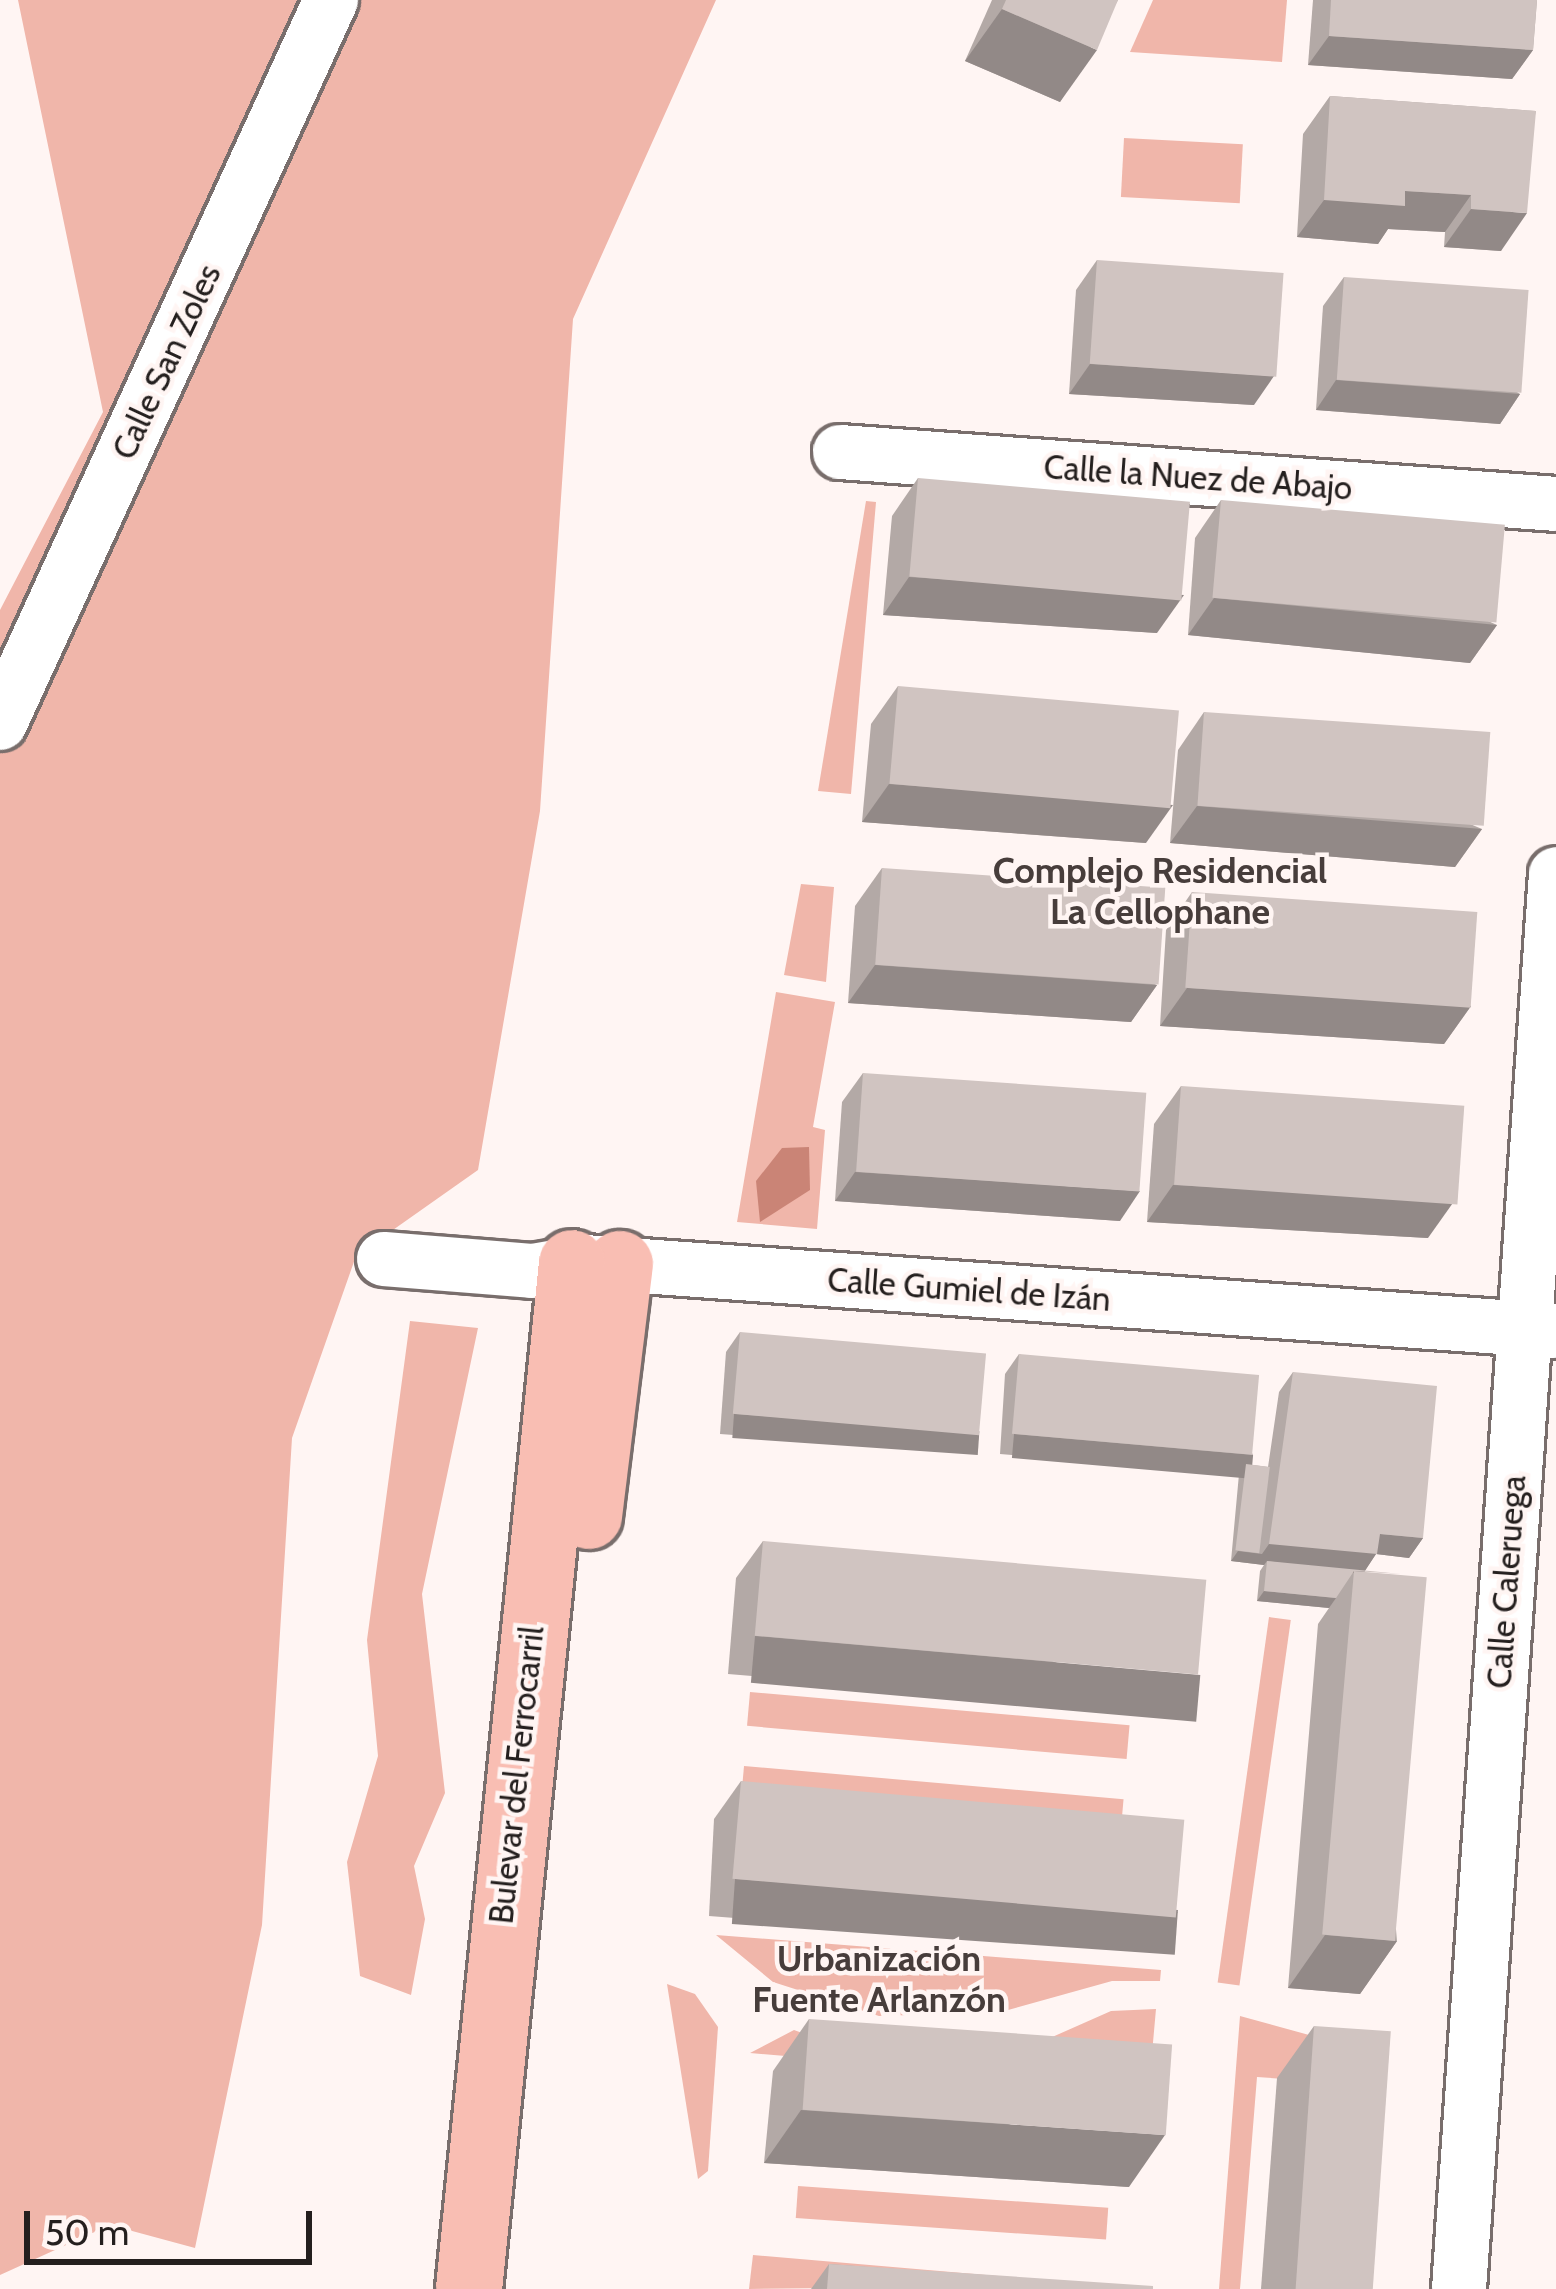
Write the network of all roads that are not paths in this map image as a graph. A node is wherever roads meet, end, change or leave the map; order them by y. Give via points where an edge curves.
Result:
1 (331, 0) edge
2 (840, 452) dead end
3 (1556, 504) edge
4 (0, 723) edge
5 (1556, 874) edge
6 (384, 1258) dead end
7 (596, 1263) junction
8 (1540, 1330) edge
9 (469, 2289) edge
10 (508, 2289) edge
11 (1459, 2289) edge

1 - 4 street, Calle San Zoles
2 - 3 street, Calle la Nuez de Abajo
5 - 8 street, Calle Caleruega
6 - 7 street, Calle Gumiel de Izán via 532,1271
7 - 8 street, Calle Gumiel de Izán
7 - 9 main road, Bulevar del Ferrocarril
7 - 10 main road, Bulevar del Ferrocarril
8 - 11 street, Calle Caleruega

